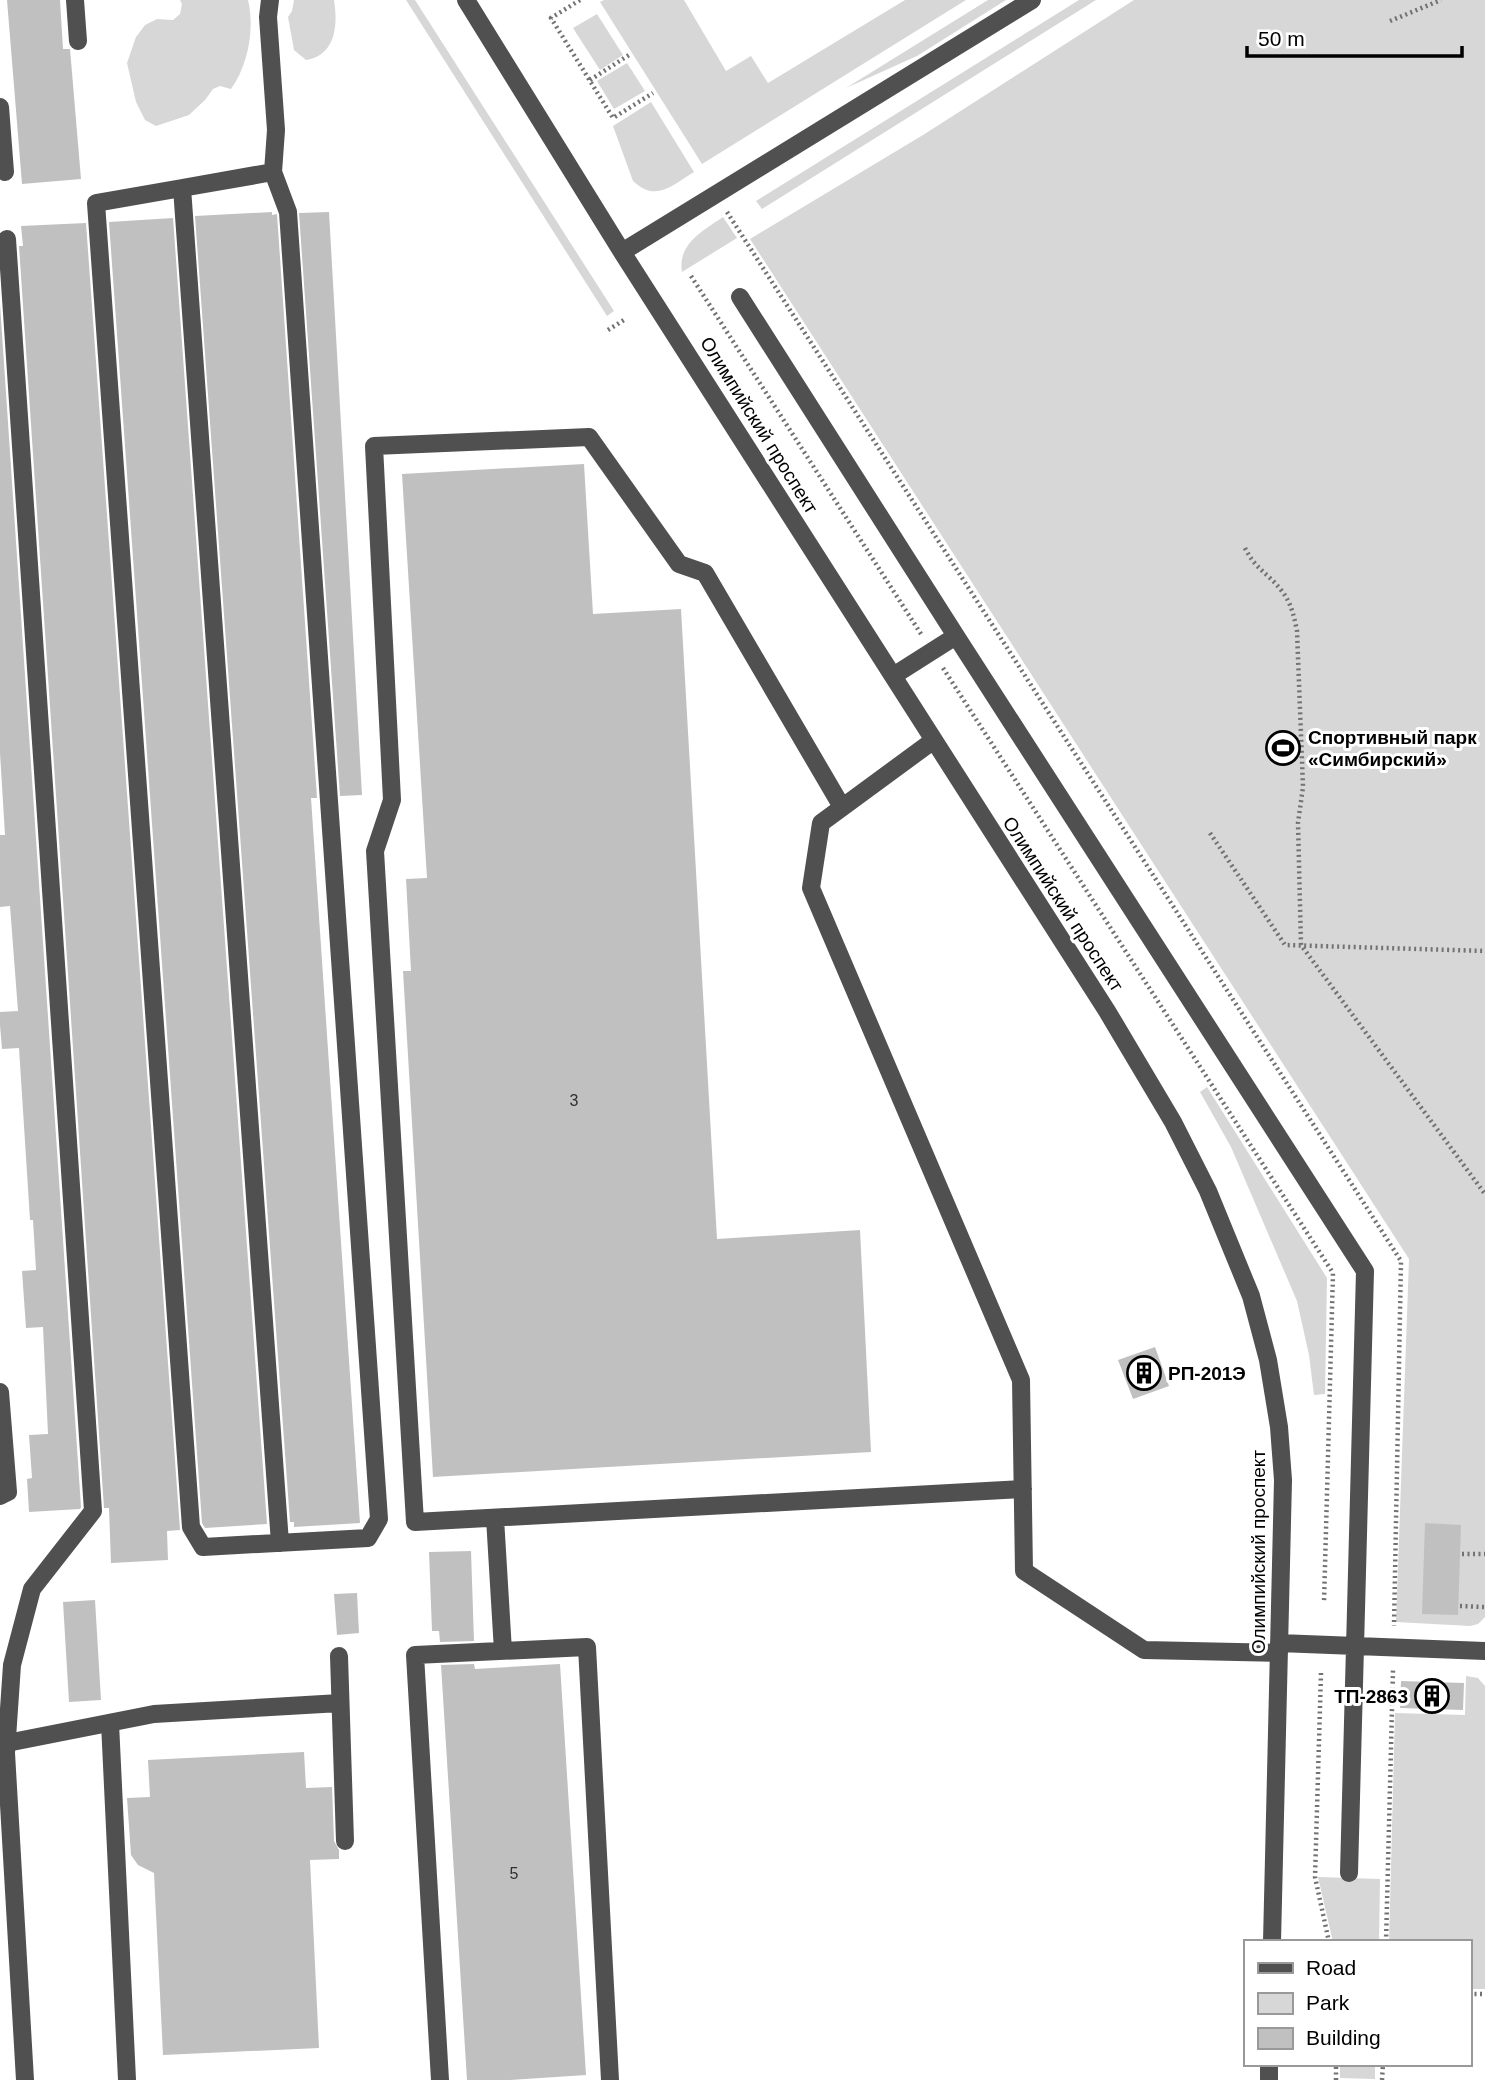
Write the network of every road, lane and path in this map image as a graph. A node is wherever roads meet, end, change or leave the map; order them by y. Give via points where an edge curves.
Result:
1 (75, 0) edge
2 (270, 0) edge
3 (466, 0) edge
4 (580, 0) edge
5 (1032, 0) edge
6 (1441, 0) edge
7 (1390, 21) dead end
8 (78, 41) dead end
9 (629, 55) dead end
10 (590, 80) junction
11 (653, 93) dead end
12 (0, 107) edge
13 (5, 172) dead end
14 (273, 172) junction
15 (182, 188) junction
16 (716, 194) junction
17 (7, 239) dead end
18 (622, 252) junction
19 (691, 276) dead end
20 (740, 297) dead end
21 (624, 320) dead end
22 (608, 330) dead end
23 (1245, 548) dead end
24 (956, 636) junction
25 (932, 651) junction
26 (893, 676) junction
27 (934, 740) junction
28 (842, 807) junction
29 (1210, 833) dead end
30 (1301, 945) junction
31 (1485, 951) edge
32 (1485, 1194) edge
33 (0, 1392) edge
34 (1023, 1489) junction
35 (0, 1496) edge
36 (495, 1518) junction
37 (281, 1543) junction
38 (1462, 1554) dead end
39 (1485, 1555) edge
40 (1324, 1603) dead end
41 (1460, 1606) dead end
42 (1485, 1607) edge
43 (1355, 1646) junction
44 (1393, 1647) junction
45 (1279, 1648) junction
46 (503, 1651) junction
47 (1485, 1651) edge
48 (339, 1656) dead end
49 (1321, 1673) dead end
50 (340, 1703) junction
51 (110, 1723) junction
52 (4, 1738) edge
53 (345, 1840) dead end
54 (1349, 1873) dead end
55 (1272, 1940) edge
56 (1329, 1940) edge
57 (1386, 1940) edge
58 (25, 2080) edge
59 (127, 2080) edge
60 (440, 2080) edge
61 (610, 2080) edge

1 - 8 street
2 - 14 street via 276,130
3 - 18 street, Олимпийский проспект
4 - 10 path via 551,18
5 - 16 street
6 - 7 path
9 - 10 path
10 - 11 path via 613,118
12 - 13 street
14 - 15 street
14 - 37 street via 288,212 379,1519 368,1538
15 - 37 street
15 - 37 street via 96,203 191,1527 203,1546
16 - 18 street
16 - 44 path via 1401,1261
17 - 52 street via 93,1511 32,1589 12,1665
18 - 26 street, Олимпийский проспект
19 - 25 path
20 - 24 street
21 - 22 path
23 - 30 path via 1252,562 1282,591 1297,631 1303,787 1298,823
24 - 25 street
24 - 43 street via 1365,1271
25 - 26 street
25 - 40 path via 1333,1273
26 - 27 street, Олимпийский проспект
27 - 28 street
27 - 45 street, Олимпийский проспект via 1173,1122 1208,1191 1251,1296 1268,1360 1280,1440
28 - 34 street via 821,823 811,888 1021,1381
28 - 36 street via 705,573 679,564 589,437 374,446 392,800 375,851 415,1522
29 - 30 path via 1284,945
30 - 31 path
30 - 32 path
33 - 35 street via 8,1492
34 - 36 street
34 - 45 street via 1024,1571 1144,1650
36 - 46 street
38 - 39 path
41 - 42 path
43 - 44 street
43 - 45 street
43 - 54 street
44 - 47 street
44 - 57 path
45 - 55 street, Олимпийский проспект
46 - 60 street via 415,1655
46 - 61 street via 586,1647
48 - 50 street
49 - 56 path via 1315,1877
50 - 51 street via 154,1714
50 - 53 street
51 - 52 street
51 - 59 street
52 - 58 street

